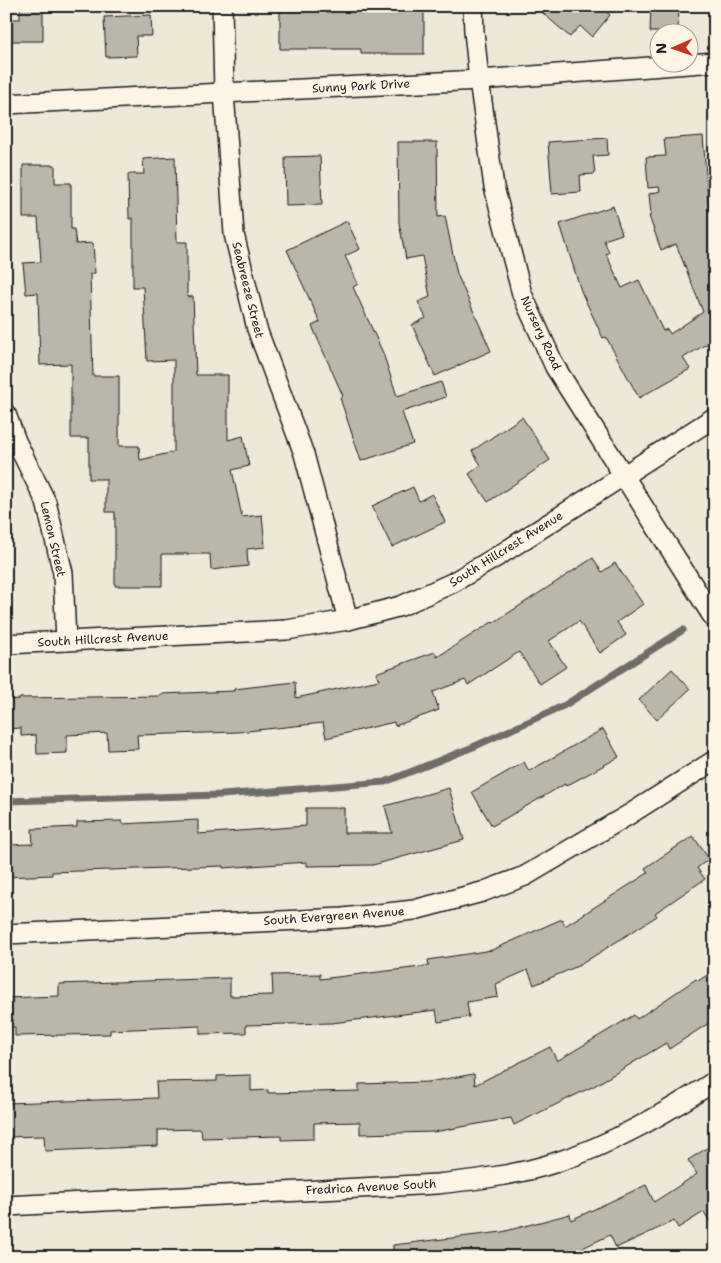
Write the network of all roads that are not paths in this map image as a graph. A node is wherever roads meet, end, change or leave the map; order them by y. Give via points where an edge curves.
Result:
1 (222, 6) edge
2 (473, 6) edge
3 (715, 62) edge
4 (479, 80) junction
5 (224, 92) junction
6 (6, 104) edge
7 (6, 414) edge
8 (715, 417) edge
9 (622, 476) junction
10 (348, 620) junction
11 (715, 620) edge
12 (66, 641) junction
13 (6, 644) edge
14 (715, 760) edge
15 (6, 934) edge
16 (715, 1082) edge
17 (6, 1206) edge

1 - 5 street, Seabreeze Street
2 - 4 street, Nursery Road
3 - 4 street, Sunny Park Drive
4 - 5 street, Sunny Park Drive
4 - 9 street, Nursery Road via 494,187 522,294 555,367
5 - 6 street, Sunny Park Drive
5 - 10 street, Seabreeze Street via 234,234 256,329 304,454
7 - 12 street, Lemon Street via 46,502 63,573
8 - 9 street, South Hillcrest Avenue
9 - 10 street, South Hillcrest Avenue via 452,583 401,606
9 - 11 street, Nursery Road
10 - 12 street, South Hillcrest Avenue via 286,630
12 - 13 street, South Hillcrest Avenue
14 - 15 street, South Evergreen Avenue via 525,876 482,892 414,910 343,918
16 - 17 street, Fredrica Avenue South via 612,1140 553,1163 485,1178 437,1184

